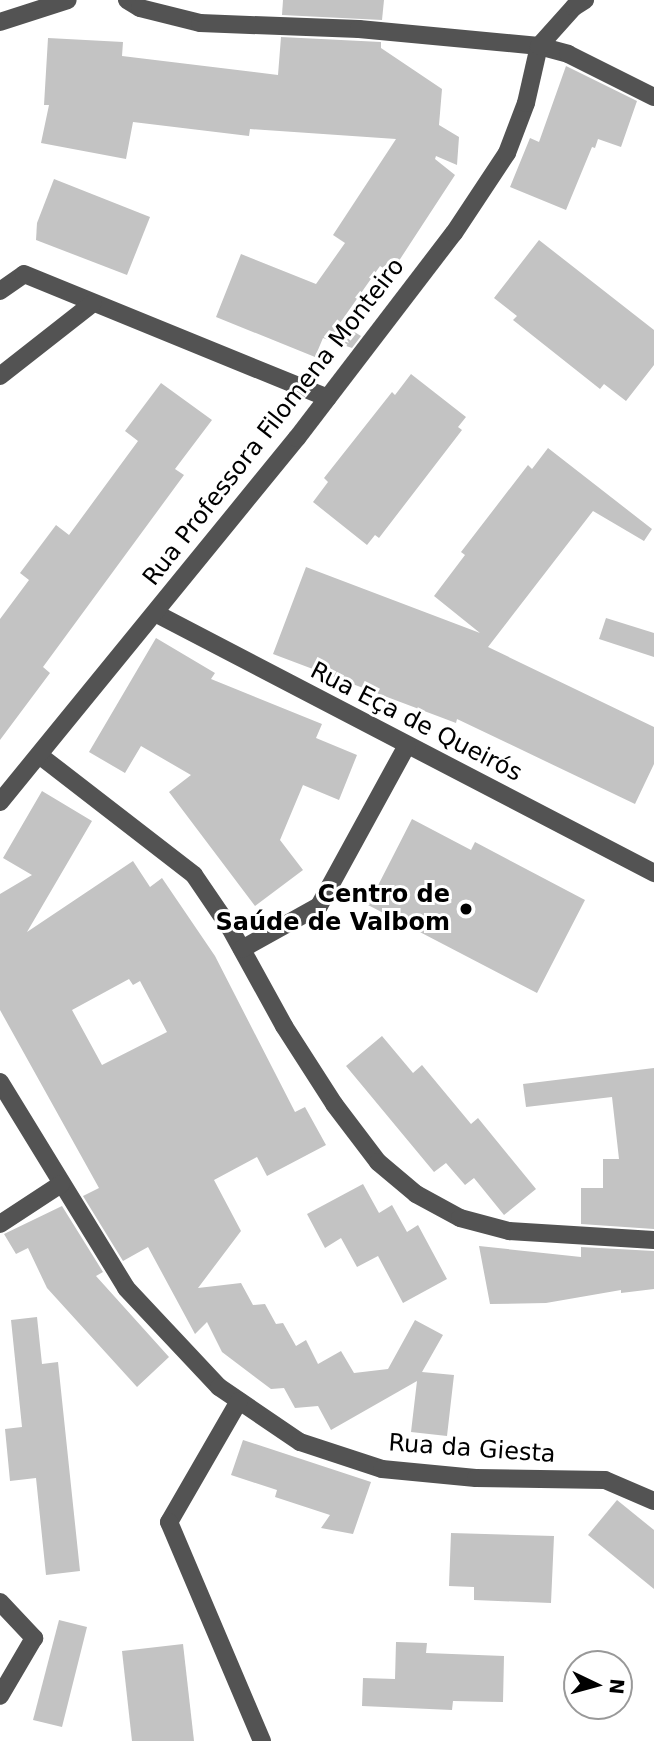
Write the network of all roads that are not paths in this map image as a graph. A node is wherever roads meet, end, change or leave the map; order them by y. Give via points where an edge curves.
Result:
1 (68, 0) edge
2 (127, 0) edge
3 (585, 0) edge
4 (0, 22) edge
5 (539, 46) junction
6 (654, 97) edge
7 (0, 291) edge
8 (93, 303) junction
9 (0, 376) edge
10 (328, 398) junction
11 (155, 614) junction
12 (407, 745) junction
13 (39, 755) junction
14 (0, 802) edge
15 (654, 873) edge
16 (242, 949) junction
17 (0, 1082) edge
18 (61, 1184) junction
19 (0, 1224) edge
20 (654, 1240) edge
21 (239, 1401) junction
22 (654, 1501) edge
23 (0, 1602) edge
24 (0, 1696) edge
25 (262, 1741) edge

1 - 4 street
2 - 5 street via 140,8 200,23 359,29
3 - 5 street
5 - 6 street via 568,54
5 - 10 street, Rua Professora Filomena Monteiro via 527,103 507,153 454,233
7 - 8 street via 24,274
8 - 9 street
8 - 10 street
10 - 11 street, Rua Professora Filomena Monteiro
11 - 12 street, Rua Eça de Queirós
11 - 13 street, Rua Professora Filomena Monteiro
12 - 15 street, Rua Eça de Queirós
12 - 16 street via 319,906
13 - 14 street, Rua Professora Filomena Monteiro
13 - 16 street via 194,875
16 - 20 street via 334,1104 378,1162 416,1194 460,1218 509,1231
17 - 18 street, Rua da Giesta
18 - 19 street
18 - 21 street, Rua da Giesta via 126,1288 219,1387
21 - 22 street, Rua da Giesta via 300,1442 382,1469 476,1478 606,1480
21 - 25 street via 169,1522
23 - 24 street via 34,1638

